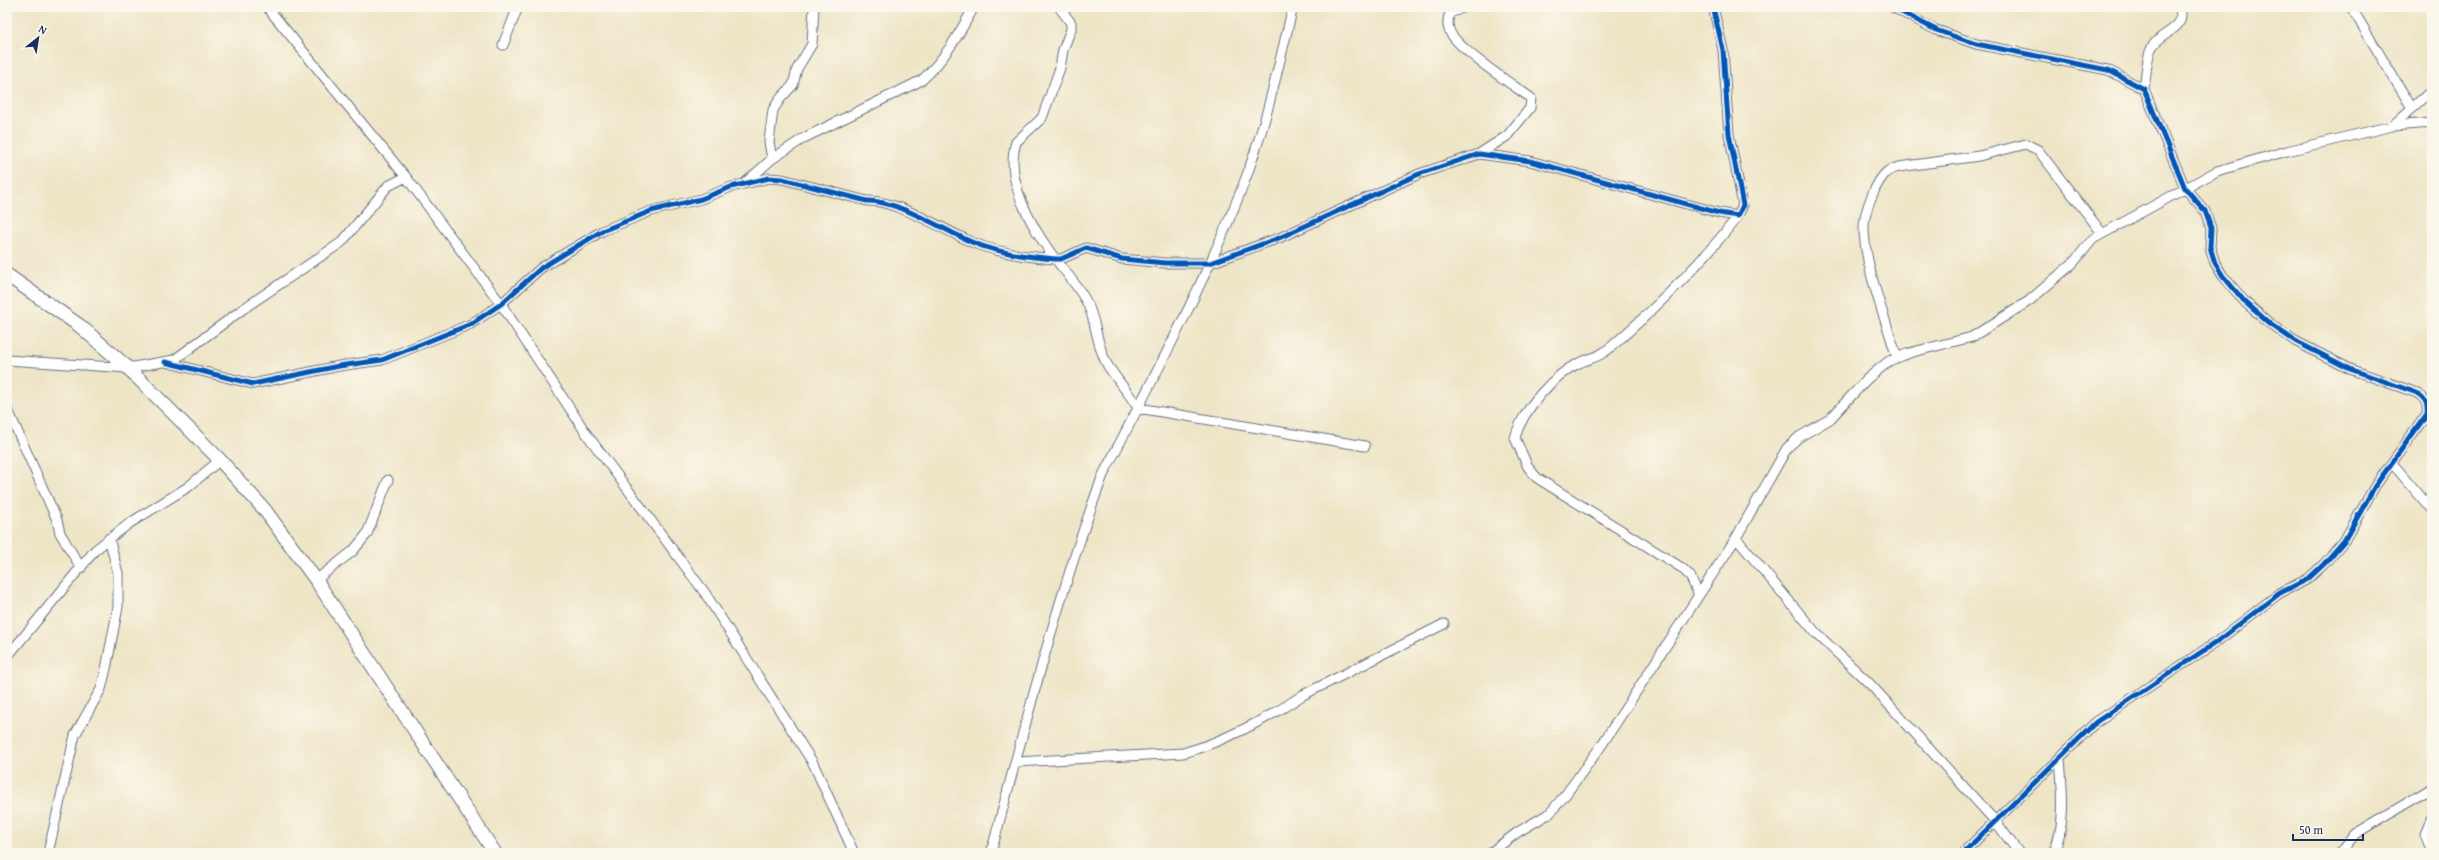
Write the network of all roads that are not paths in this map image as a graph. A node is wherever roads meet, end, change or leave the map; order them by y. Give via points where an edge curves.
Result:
1 (267, 7) edge
2 (518, 7) edge
3 (814, 7) edge
4 (974, 7) edge
5 (1059, 7) edge
6 (1293, 7) edge
7 (1465, 7) edge
8 (1713, 7) edge
9 (1892, 7) edge
10 (2180, 7) edge
11 (2351, 7) edge
12 (504, 45) dead end
13 (2144, 90) junction
14 (2432, 90) edge
15 (2412, 108) junction
16 (2432, 123) edge
17 (2392, 126) junction
18 (1479, 154) junction
19 (772, 159) junction
20 (406, 177) junction
21 (745, 183) junction
22 (2185, 188) junction
23 (1738, 216) junction
24 (2102, 233) junction
25 (1055, 259) junction
26 (1210, 263) junction
27 (7, 275) edge
28 (501, 304) junction
29 (1897, 358) junction
30 (7, 360) edge
31 (165, 362) junction
32 (128, 368) junction
33 (2430, 403) edge
34 (7, 408) edge
35 (1138, 408) junction
36 (1365, 446) dead end
37 (220, 460) junction
38 (2392, 463) junction
39 (388, 480) dead end
40 (2432, 510) edge
41 (109, 538) junction
42 (1736, 538) junction
43 (81, 568) junction
44 (316, 580) junction
45 (1698, 596) junction
46 (1444, 624) dead end
47 (7, 657) edge
48 (2060, 758) junction
49 (1016, 762) junction
50 (2432, 788) edge
51 (2432, 818) edge
52 (1996, 822) junction
53 (2432, 852) edge
54 (48, 853) edge
55 (495, 853) edge
56 (854, 853) edge
57 (991, 853) edge
58 (1490, 853) edge
59 (1963, 853) edge
60 (2019, 853) edge
61 (2053, 853) edge
62 (2340, 853) edge

1 - 20 street
2 - 12 street
3 - 19 street via 812,44 797,69 793,85 773,110 769,142
4 - 19 street via 936,68 922,80 840,119
5 - 25 street via 1071,23 1071,29 1054,84 1047,98 1045,112 1031,129 1019,138 1014,148 1013,163 1015,182 1034,226
6 - 26 street via 1270,97 1242,187
7 - 18 street via 1450,13 1447,24 1450,32 1465,48 1531,98 1532,103 1507,136
8 - 23 street via 1723,50 1729,134 1743,205
9 - 13 street via 1936,30 1976,44 2108,70
10 - 13 street via 2181,23 2151,50
11 - 15 street
13 - 22 street
14 - 15 street
15 - 17 street
16 - 17 street
17 - 22 street via 2252,160 2217,171
18 - 23 street via 1530,161
18 - 26 street via 1418,174 1279,238
19 - 21 street
20 - 28 street
20 - 31 street via 388,186 342,242 243,309 184,353
21 - 25 street via 782,178 867,201 881,202 938,225 975,244
21 - 28 street via 701,199 651,211 602,232 541,268
22 - 24 street
22 - 33 street via 2205,211 2210,228 2210,247 2222,276 2245,302 2270,324 2295,341 2350,369 2418,393
23 - 45 street via 1713,248 1610,348 1597,358 1580,363 1562,373 1550,383 1523,420 1515,438 1528,467 1537,478 1682,568 1690,576
24 - 29 street via 2029,301 1972,337
24 - 29 street via 2038,150 2026,144 1979,156 1899,167 1887,172 1868,204 1864,226 1869,261
25 - 26 street via 1061,259 1086,248 1122,258 1164,263
25 - 35 street via 1088,305 1096,336 1108,365
26 - 35 street
27 - 32 street via 80,326
28 - 31 street via 466,326 382,360 339,366 261,383 240,382
28 - 56 street via 588,436 705,593 769,692 813,763
29 - 42 street via 1889,361 1868,379 1830,419 1799,437 1787,448
30 - 32 street
31 - 32 street
32 - 37 street
33 - 38 street via 2427,414
34 - 43 street via 57,520 60,533
35 - 36 street
35 - 49 street via 1093,502 1053,622
37 - 41 street via 168,500
37 - 44 street via 264,509
38 - 40 street
38 - 48 street via 2375,486 2344,541 2308,579 2280,593 2215,643 2096,722
39 - 44 street via 367,534 353,551
41 - 43 street via 95,550
41 - 54 street via 118,573 118,607 101,689 75,735
42 - 45 street
42 - 52 street via 1816,633 1870,684
43 - 47 street
44 - 55 street
45 - 58 street via 1566,794 1550,813
46 - 49 street via 1310,691 1282,709 1198,749 1183,753
48 - 52 street
48 - 61 street via 2060,834
49 - 57 street
50 - 62 street via 2355,834
51 - 53 street via 2425,834
52 - 59 street
52 - 60 street

